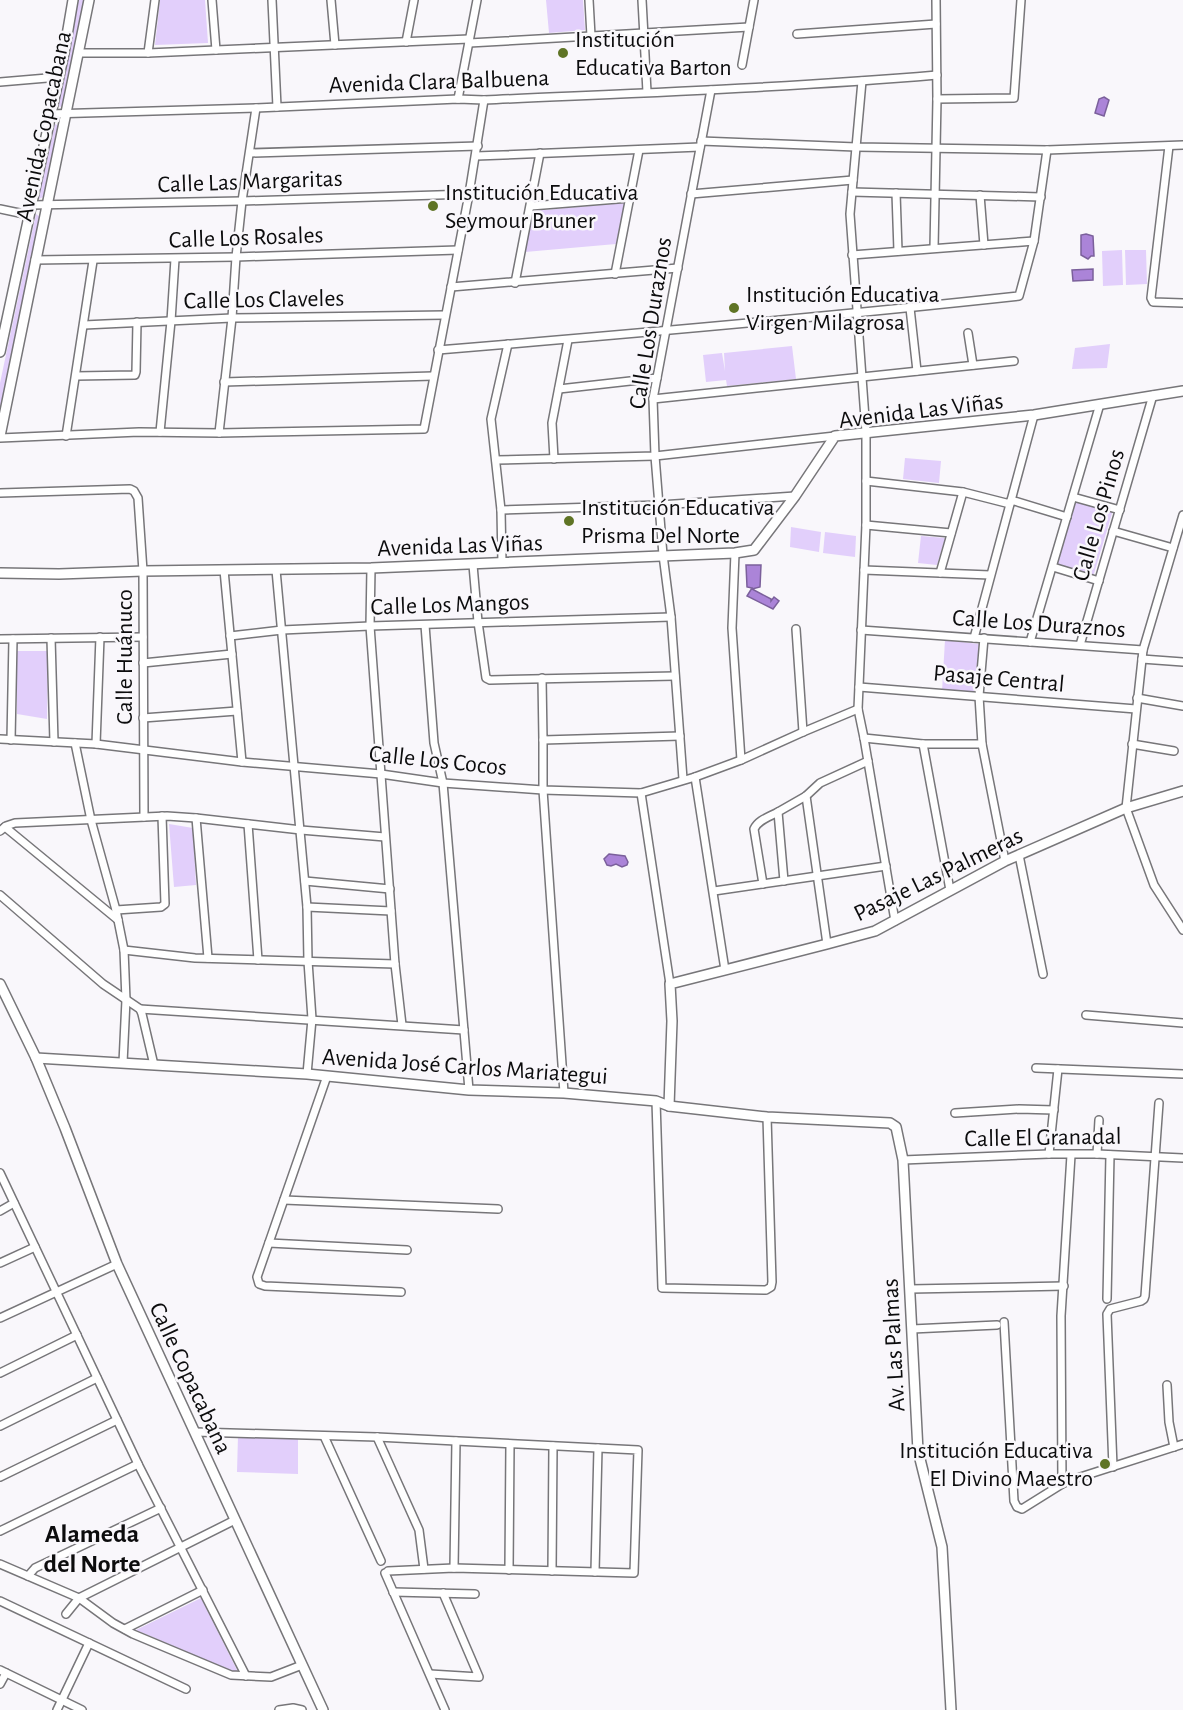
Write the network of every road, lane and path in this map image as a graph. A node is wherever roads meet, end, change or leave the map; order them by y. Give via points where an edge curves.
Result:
1 (73, 0) edge
2 (89, 0) edge
3 (155, 0) edge
4 (212, 0) edge
5 (272, 0) edge
6 (331, 0) edge
7 (414, 0) edge
8 (477, 0) edge
9 (589, 0) edge
10 (642, 0) edge
11 (754, 0) edge
12 (936, 0) edge
13 (1021, 0) edge
14 (936, 24) junction
15 (749, 27) junction
16 (644, 33) junction
17 (797, 34) dead end
18 (591, 36) junction
19 (469, 41) junction
20 (406, 42) junction
21 (335, 45) junction
22 (274, 47) junction
23 (216, 50) junction
24 (148, 52) junction
25 (79, 53) junction
26 (742, 64) dead end
27 (937, 75) junction
28 (59, 77) junction
29 (862, 81) junction
30 (0, 82) edge
31 (711, 90) junction
32 (647, 92) junction
33 (458, 99) junction
34 (484, 99) junction
35 (937, 99) junction
36 (277, 107) junction
37 (256, 108) junction
38 (66, 113) junction
39 (50, 114) junction
40 (701, 144) junction
41 (1183, 145) edge
42 (478, 146) junction
43 (1169, 146) junction
44 (856, 147) junction
45 (936, 148) junction
46 (639, 150) junction
47 (1047, 150) junction
48 (250, 153) junction
49 (540, 153) junction
50 (476, 156) junction
51 (853, 180) junction
52 (852, 192) junction
53 (897, 193) junction
54 (469, 194) junction
55 (691, 194) junction
56 (936, 194) junction
57 (980, 195) junction
58 (1041, 197) junction
59 (630, 198) junction
60 (242, 201) junction
61 (47, 205) junction
62 (531, 206) junction
63 (0, 209) edge
64 (30, 210) junction
65 (1034, 241) junction
66 (984, 244) junction
67 (934, 248) junction
68 (458, 250) junction
69 (898, 251) junction
70 (852, 255) junction
71 (236, 257) junction
72 (175, 259) junction
73 (35, 260) junction
74 (93, 261) junction
75 (678, 268) junction
76 (615, 274) junction
77 (515, 283) junction
78 (451, 287) junction
79 (1183, 303) edge
80 (910, 308) junction
81 (856, 314) junction
82 (445, 315) junction
83 (232, 318) junction
84 (171, 321) junction
85 (136, 322) junction
86 (84, 325) junction
87 (666, 329) junction
88 (968, 333) dead end
89 (568, 340) junction
90 (508, 344) junction
91 (438, 350) junction
92 (0, 352) edge
93 (1014, 361) dead end
94 (973, 365) junction
95 (917, 371) junction
96 (76, 376) junction
97 (433, 376) junction
98 (861, 377) junction
99 (657, 378) junction
100 (224, 382) junction
101 (559, 388) junction
102 (1183, 391) edge
103 (1153, 395) junction
104 (653, 399) junction
105 (1100, 404) junction
106 (1034, 415) junction
107 (160, 432) junction
108 (866, 432) junction
109 (219, 433) junction
110 (66, 436) junction
111 (835, 436) junction
112 (0, 437) edge
113 (655, 456) junction
114 (554, 459) junction
115 (496, 460) junction
116 (866, 481) junction
117 (963, 492) junction
118 (0, 493) edge
119 (795, 496) junction
120 (1073, 497) junction
121 (1010, 502) junction
122 (660, 505) junction
123 (501, 510) junction
124 (1120, 510) junction
125 (1183, 515) edge
126 (1067, 517) junction
127 (866, 525) junction
128 (1113, 531) junction
129 (951, 533) junction
130 (1173, 548) junction
131 (735, 553) junction
132 (663, 555) junction
133 (502, 563) junction
134 (473, 565) junction
135 (1053, 567) junction
136 (371, 568) junction
137 (224, 570) junction
138 (276, 570) junction
139 (864, 570) junction
140 (143, 571) junction
141 (0, 573) edge
142 (940, 573) junction
143 (990, 575) junction
144 (1099, 581) junction
145 (671, 617) junction
146 (478, 622) junction
147 (425, 625) junction
148 (370, 626) junction
149 (796, 629) dead end
150 (282, 630) junction
151 (861, 630) junction
152 (230, 636) junction
153 (100, 637) junction
154 (143, 637) junction
155 (51, 638) junction
156 (974, 638) junction
157 (984, 638) junction
158 (0, 639) edge
159 (13, 639) junction
160 (1030, 642) junction
161 (1080, 645) junction
162 (1143, 650) junction
163 (232, 654) junction
164 (1142, 659) junction
165 (1183, 662) edge
166 (143, 663) junction
167 (675, 676) junction
168 (542, 678) junction
169 (859, 687) junction
170 (979, 696) junction
171 (1137, 698) junction
172 (1183, 705) edge
173 (858, 709) junction
174 (1136, 709) junction
175 (237, 711) junction
176 (143, 718) junction
177 (803, 732) junction
178 (680, 736) junction
179 (864, 738) junction
180 (0, 739) edge
181 (11, 740) junction
182 (543, 740) junction
183 (54, 742) junction
184 (75, 743) junction
185 (96, 744) junction
186 (923, 744) junction
187 (982, 744) junction
188 (1132, 744) junction
189 (143, 749) junction
190 (1174, 751) dead end
191 (741, 760) junction
192 (868, 761) junction
193 (242, 762) junction
194 (293, 766) junction
195 (381, 774) junction
196 (695, 777) junction
197 (683, 779) junction
198 (442, 783) junction
199 (543, 790) junction
200 (1183, 791) edge
201 (640, 793) junction
202 (806, 796) junction
203 (1126, 808) junction
204 (778, 813) junction
205 (162, 816) junction
206 (144, 817) junction
207 (196, 818) junction
208 (91, 820) junction
209 (248, 824) junction
210 (2, 829) edge
211 (301, 830) junction
212 (386, 837) junction
213 (1019, 855) junction
214 (1005, 861) junction
215 (886, 866) junction
216 (818, 876) junction
217 (305, 881) junction
218 (784, 881) junction
219 (763, 884) junction
220 (390, 889) junction
221 (950, 890) junction
222 (714, 891) junction
223 (0, 896) edge
224 (307, 907) junction
225 (116, 910) junction
226 (391, 911) junction
227 (118, 920) junction
228 (895, 921) junction
229 (1183, 930) edge
230 (827, 944) junction
231 (124, 950) junction
232 (208, 958) junction
233 (258, 960) junction
234 (308, 961) junction
235 (395, 964) junction
236 (725, 970) junction
237 (1043, 974) dead end
238 (0, 984) edge
239 (670, 984) junction
240 (126, 1000) junction
241 (4, 1002) edge
242 (140, 1009) junction
243 (1086, 1015) dead end
244 (312, 1019) junction
245 (1183, 1023) edge
246 (402, 1025) junction
247 (464, 1030) junction
248 (36, 1058) junction
249 (123, 1062) junction
250 (154, 1065) junction
251 (1036, 1068) dead end
252 (1058, 1069) junction
253 (307, 1074) junction
254 (1183, 1074) edge
255 (327, 1076) junction
256 (469, 1090) junction
257 (564, 1093) junction
258 (656, 1101) junction
259 (1159, 1102) dead end
260 (669, 1106) junction
261 (1054, 1110) junction
262 (955, 1113) dead end
263 (767, 1117) junction
264 (1099, 1120) dead end
265 (890, 1123) joint
266 (1049, 1154) junction
267 (1097, 1154) junction
268 (1071, 1155) junction
269 (1110, 1155) junction
270 (1154, 1157) junction
271 (1183, 1158) edge
272 (903, 1160) junction
273 (0, 1173) edge
274 (284, 1200) junction
275 (14, 1203) junction
276 (498, 1209) dead end
277 (0, 1211) edge
278 (269, 1243) junction
279 (35, 1247) junction
280 (407, 1250) dead end
281 (0, 1263) edge
282 (117, 1264) junction
283 (1064, 1286) junction
284 (910, 1289) junction
285 (56, 1291) junction
286 (401, 1292) dead end
287 (1107, 1299) dead end
288 (0, 1318) edge
289 (912, 1329) junction
290 (77, 1335) junction
291 (0, 1373) edge
292 (97, 1378) junction
293 (1167, 1385) dead end
294 (117, 1420) junction
295 (0, 1426) edge
296 (195, 1432) junction
297 (324, 1436) junction
298 (377, 1437) junction
299 (456, 1441) junction
300 (510, 1444) junction
301 (1183, 1444) edge
302 (553, 1446) junction
303 (1174, 1447) junction
304 (598, 1448) junction
305 (138, 1464) junction
306 (1113, 1467) junction
307 (0, 1477) edge
308 (1062, 1484) junction
309 (161, 1508) junction
310 (235, 1520) junction
311 (0, 1531) edge
312 (181, 1547) junction
313 (381, 1561) dead end
314 (0, 1564) edge
315 (454, 1568) junction
316 (424, 1569) junction
317 (508, 1570) junction
318 (552, 1571) junction
319 (595, 1572) junction
320 (28, 1576) junction
321 (203, 1590) junction
322 (393, 1592) junction
323 (442, 1593) junction
324 (475, 1594) dead end
325 (79, 1598) junction
326 (0, 1601) edge
327 (66, 1614) dead end
328 (125, 1629) junction
329 (89, 1643) junction
330 (302, 1665) junction
331 (3, 1672) edge
332 (430, 1674) junction
333 (246, 1676) junction
334 (0, 1684) edge
335 (186, 1689) dead end
336 (62, 1700) junction
337 (57, 1710) edge
338 (82, 1710) edge
339 (279, 1710) edge
340 (302, 1710) edge
341 (322, 1710) edge
342 (445, 1710) edge
343 (951, 1710) edge

1 - 28 street, Avenida Copacabana
2 - 25 street, Avenida Copacabana
3 - 24 street
4 - 23 street
5 - 22 street
6 - 21 street
7 - 20 street
8 - 19 street
9 - 18 street
10 - 16 street
11 - 15 street
12 - 14 street
13 - 35 street via 1014,98
14 - 17 street
14 - 27 street
15 - 16 street
15 - 26 street
16 - 18 street
16 - 32 street
18 - 19 street
19 - 20 street
19 - 33 street
20 - 21 street
21 - 22 street
22 - 23 street
22 - 36 street
23 - 24 street
24 - 25 street
25 - 38 street, Avenida Copacabana
27 - 29 street, Avenida Clara Balbuena
27 - 35 street
28 - 30 street
28 - 39 street, Avenida Copacabana
29 - 31 street, Avenida Clara Balbuena
29 - 44 street
31 - 32 street, Avenida Clara Balbuena
31 - 40 street, Calle Los Duraznos
32 - 34 street, Avenida Clara Balbuena
33 - 34 street, Avenida Clara Balbuena
33 - 36 street, Avenida Clara Balbuena
34 - 42 street
35 - 45 street
36 - 37 street, Avenida Clara Balbuena
37 - 38 street, Avenida Clara Balbuena
37 - 48 street
38 - 39 street, Avenida Clara Balbuena
38 - 61 street, Avenida Copacabana
39 - 64 street, Avenida Copacabana
40 - 44 street
40 - 46 street
40 - 55 street, Calle Los Duraznos
41 - 43 street
42 - 48 street
42 - 50 street
43 - 47 street
43 - 79 street via 1151,298 1153,302
44 - 45 street
44 - 51 street
45 - 47 street
45 - 56 street
46 - 49 street
46 - 59 street
47 - 58 street
48 - 60 street
49 - 50 street
49 - 62 street
50 - 54 street
51 - 52 street
51 - 55 street
52 - 53 street
52 - 70 street
53 - 56 street
53 - 69 street
54 - 60 street, Calle Las Margaritas
54 - 68 street
55 - 75 street, Calle Los Duraznos
56 - 57 street
56 - 67 street
57 - 58 street
57 - 66 street
58 - 65 street
59 - 62 street
59 - 76 street
60 - 61 street, Calle Las Margaritas
60 - 71 street
61 - 64 street, Calle Las Margaritas
61 - 73 street, Avenida Copacabana
62 - 77 street
63 - 64 street, Calle Las Margaritas
64 - 92 street, Avenida Copacabana
65 - 66 street
65 - 80 street via 1019,296
66 - 67 street
67 - 69 street
68 - 71 street, Calle Los Rosales
68 - 78 street
69 - 70 street
70 - 81 street
71 - 72 street, Calle Los Rosales
71 - 83 street
72 - 74 street, Calle Los Rosales
72 - 84 street
73 - 74 street, Calle Los Rosales
73 - 112 street, Avenida Copacabana
74 - 86 street
75 - 76 street
75 - 87 street, Calle Los Duraznos
76 - 77 street
77 - 78 street
78 - 82 street
80 - 81 street
80 - 95 street
81 - 87 street
81 - 98 street
82 - 83 street, Calle Los Claveles
82 - 91 street
83 - 84 street, Calle Los Claveles
83 - 100 street
84 - 85 street, Calle Los Claveles
84 - 107 street
85 - 86 street, Calle Los Claveles
85 - 96 street via 135,375
86 - 96 street
87 - 89 street
87 - 99 street, Calle Los Duraznos
88 - 94 street
89 - 90 street
89 - 101 street
90 - 91 street
90 - 115 street via 491,419
91 - 97 street
93 - 94 street
94 - 95 street
95 - 98 street
96 - 110 street
97 - 100 street
97 - 109 street via 424,429
98 - 104 street
98 - 108 street
99 - 101 street
99 - 104 street, Calle Los Duraznos
100 - 109 street
101 - 114 street via 552,423
102 - 103 street, Avenida Las Viñas
103 - 105 street, Avenida Las Viñas
103 - 124 street, Calle Los Pinos
104 - 113 street, Calle Los Duraznos
105 - 106 street, Avenida Las Viñas
105 - 120 street
106 - 108 street, Avenida Las Viñas
106 - 121 street
107 - 109 street
107 - 110 street
108 - 111 street, Avenida Las Viñas
108 - 116 street
110 - 112 street
111 - 113 street
111 - 119 street, Avenida Las Viñas
113 - 114 street
113 - 122 street, Calle Los Duraznos
114 - 115 street
115 - 123 street
116 - 117 street
116 - 127 street
117 - 121 street
117 - 129 street
118 - 140 street, Calle Huánuco via 134,491 138,498
119 - 122 street
119 - 131 street, Avenida Las Viñas via 754,550
120 - 124 street
120 - 126 street
121 - 126 street
121 - 143 street
122 - 123 street
122 - 132 street, Calle Los Duraznos
123 - 133 street
124 - 128 street, Calle Los Pinos
125 - 130 street
126 - 135 street
127 - 129 street
127 - 139 street
128 - 130 street
128 - 144 street, Calle Los Pinos
129 - 142 street
130 - 162 street
131 - 132 street, Avenida Las Viñas
131 - 191 street via 732,628
132 - 133 street, Avenida Las Viñas
132 - 145 street, Calle Los Duraznos
133 - 134 street, Avenida Las Viñas
134 - 136 street, Avenida Las Viñas
134 - 146 street
135 - 144 street
135 - 160 street
136 - 138 street, Avenida Las Viñas
136 - 148 street
137 - 138 street, Avenida Las Viñas
137 - 140 street, Avenida Las Viñas
137 - 152 street
138 - 150 street
139 - 142 street
139 - 151 street
140 - 141 street, Avenida Las Viñas
140 - 154 street, Calle Huánuco
142 - 143 street
143 - 156 street
144 - 161 street, Calle Los Pinos
145 - 146 street, Calle Los Mangos
145 - 167 street, Calle Los Duraznos
146 - 147 street, Calle Los Mangos
146 - 168 street via 486,678
147 - 148 street, Calle Los Mangos
147 - 198 street via 434,743
148 - 150 street, Calle Los Mangos
148 - 195 street
149 - 177 street
150 - 152 street, Calle Los Mangos
150 - 194 street
151 - 156 street, Calle Los Duraznos
151 - 169 street
152 - 163 street
153 - 154 street
153 - 155 street
153 - 185 street
154 - 166 street, Calle Huánuco
155 - 159 street
155 - 183 street
156 - 157 street, Calle Los Duraznos
157 - 160 street, Calle Los Duraznos
157 - 170 street
158 - 159 street
159 - 181 street
160 - 161 street, Calle Los Duraznos
161 - 162 street, Calle Los Duraznos
162 - 164 street
163 - 166 street
163 - 175 street
164 - 165 street
164 - 171 street
166 - 176 street, Calle Huánuco
167 - 168 street
167 - 178 street, Calle Los Duraznos
168 - 182 street
169 - 170 street, Pasaje Central
169 - 173 street
170 - 174 street, Pasaje Central
170 - 187 street
171 - 172 street
171 - 174 street
173 - 177 street, Calle Los Cocos
173 - 179 street
174 - 188 street
175 - 176 street
175 - 193 street
176 - 189 street, Calle Huánuco
177 - 191 street, Calle Los Cocos
178 - 182 street
178 - 197 street, Calle Los Duraznos
179 - 186 street
179 - 192 street
180 - 181 street, Calle Los Cocos
181 - 183 street, Calle Los Cocos
182 - 199 street
183 - 184 street, Calle Los Cocos
184 - 185 street, Calle Los Cocos
184 - 208 street
185 - 189 street, Calle Los Cocos
186 - 187 street
186 - 221 street
187 - 214 street
188 - 190 street
188 - 203 street
189 - 193 street, Calle Los Cocos
189 - 206 street, Calle Huánuco
191 - 196 street, Calle Los Cocos
192 - 202 street via 820,783
192 - 215 street
193 - 194 street, Calle Los Cocos
194 - 195 street, Calle Los Cocos
194 - 211 street
195 - 198 street, Calle Los Cocos
195 - 212 street
196 - 197 street, Calle Los Cocos
196 - 222 street
197 - 201 street, Calle Los Cocos
198 - 199 street, Calle Los Cocos
198 - 247 street
199 - 201 street, Calle Los Cocos
199 - 257 street
200 - 203 street, Pasaje Las Palmeras
201 - 239 street
202 - 204 street
202 - 216 street
203 - 213 street, Pasaje Las Palmeras
203 - 229 street via 1154,885
204 - 218 street
204 - 219 street via 756,824 754,829
205 - 206 street
205 - 207 street
205 - 225 street via 165,904
206 - 208 street
207 - 209 street
207 - 232 street
208 - 210 street via 15,823
208 - 225 street
209 - 211 street
209 - 233 street
210 - 227 street
211 - 212 street
211 - 217 street
212 - 220 street
213 - 214 street, Pasaje Las Palmeras
213 - 237 street
214 - 221 street, Pasaje Las Palmeras
215 - 216 street
215 - 228 street
216 - 218 street
216 - 230 street
217 - 220 street
217 - 224 street
218 - 219 street
219 - 222 street
220 - 226 street
221 - 228 street, Pasaje Las Palmeras
222 - 236 street
223 - 240 street
224 - 226 street
224 - 234 street
225 - 227 street
226 - 235 street
227 - 231 street
228 - 230 street, Pasaje Las Palmeras via 875,931
230 - 236 street, Pasaje Las Palmeras
231 - 232 street
231 - 240 street
232 - 233 street
233 - 234 street
234 - 235 street
234 - 244 street
235 - 246 street
236 - 239 street, Pasaje Las Palmeras
238 - 241 street, Calle Copacabana
239 - 260 street
240 - 242 street
240 - 249 street
241 - 248 street, Calle Copacabana
242 - 244 street
242 - 250 street
243 - 245 street
244 - 246 street
244 - 253 street
246 - 247 street
247 - 256 street
248 - 249 street, Avenida José Carlos Mariategui
248 - 282 street, Calle Copacabana
249 - 250 street, Avenida José Carlos Mariategui
250 - 253 street, Avenida José Carlos Mariategui
251 - 252 street
252 - 254 street
252 - 261 street
253 - 255 street, Avenida José Carlos Mariategui
255 - 256 street, Avenida José Carlos Mariategui
255 - 274 street
256 - 257 street, Avenida José Carlos Mariategui
257 - 258 street, Avenida José Carlos Mariategui
258 - 260 street, Avenida José Carlos Mariategui
258 - 263 street via 663,1288 771,1287
259 - 270 street
260 - 263 street, Avenida José Carlos Mariategui
261 - 262 street
261 - 266 street
263 - 265 street, Avenida José Carlos Mariategui
264 - 267 street
265 - 272 street, Av. Las Palmas via 896,1127
266 - 268 street, Calle El Granadal
266 - 272 street, Calle El Granadal
267 - 268 street, Calle El Granadal
267 - 269 street, Calle El Granadal
268 - 283 street
269 - 270 street, Calle El Granadal
269 - 287 street
270 - 271 street, Calle El Granadal
270 - 306 street via 1144,1299 1110,1309 1107,1314
272 - 284 street, Av. Las Palmas
273 - 275 street
274 - 276 street
274 - 278 street
275 - 277 street
275 - 279 street
278 - 280 street
278 - 286 street via 257,1277 259,1284
279 - 281 street
279 - 285 street
282 - 285 street
282 - 296 street, Calle Copacabana
283 - 284 street
283 - 308 street
284 - 289 street, Av. Las Palmas
285 - 288 street
285 - 290 street
289 - 308 street via 1001,1323 1014,1501 1022,1509
289 - 343 street, Av. Las Palmas via 918,1451 942,1547
290 - 291 street
290 - 292 street
292 - 294 street
292 - 295 street
293 - 303 street
294 - 305 street
294 - 307 street
296 - 297 street
296 - 310 street, Calle Copacabana
297 - 298 street
297 - 313 street
298 - 299 street
298 - 316 street via 419,1530
299 - 300 street
299 - 315 street
300 - 302 street
300 - 317 street
301 - 303 street
302 - 304 street
302 - 318 street
303 - 306 street
304 - 319 street
304 - 319 street via 638,1450 634,1573
305 - 309 street
305 - 311 street
306 - 308 street
309 - 312 street
309 - 320 street via 35,1568
310 - 312 street
310 - 330 street, Calle Copacabana
312 - 321 street
312 - 325 street
314 - 320 street
315 - 316 street
315 - 317 street
316 - 322 street via 386,1572
317 - 318 street
318 - 319 street
320 - 325 street
321 - 328 street
321 - 333 street
322 - 323 street
322 - 332 street
323 - 324 street
323 - 332 street via 479,1677
325 - 327 street
325 - 328 street
326 - 329 street
328 - 333 street via 231,1675
329 - 335 street
329 - 336 street
330 - 333 street via 270,1677
330 - 341 street, Calle Copacabana
331 - 334 street
331 - 336 street
332 - 342 street
336 - 337 street
336 - 338 street
339 - 340 street

